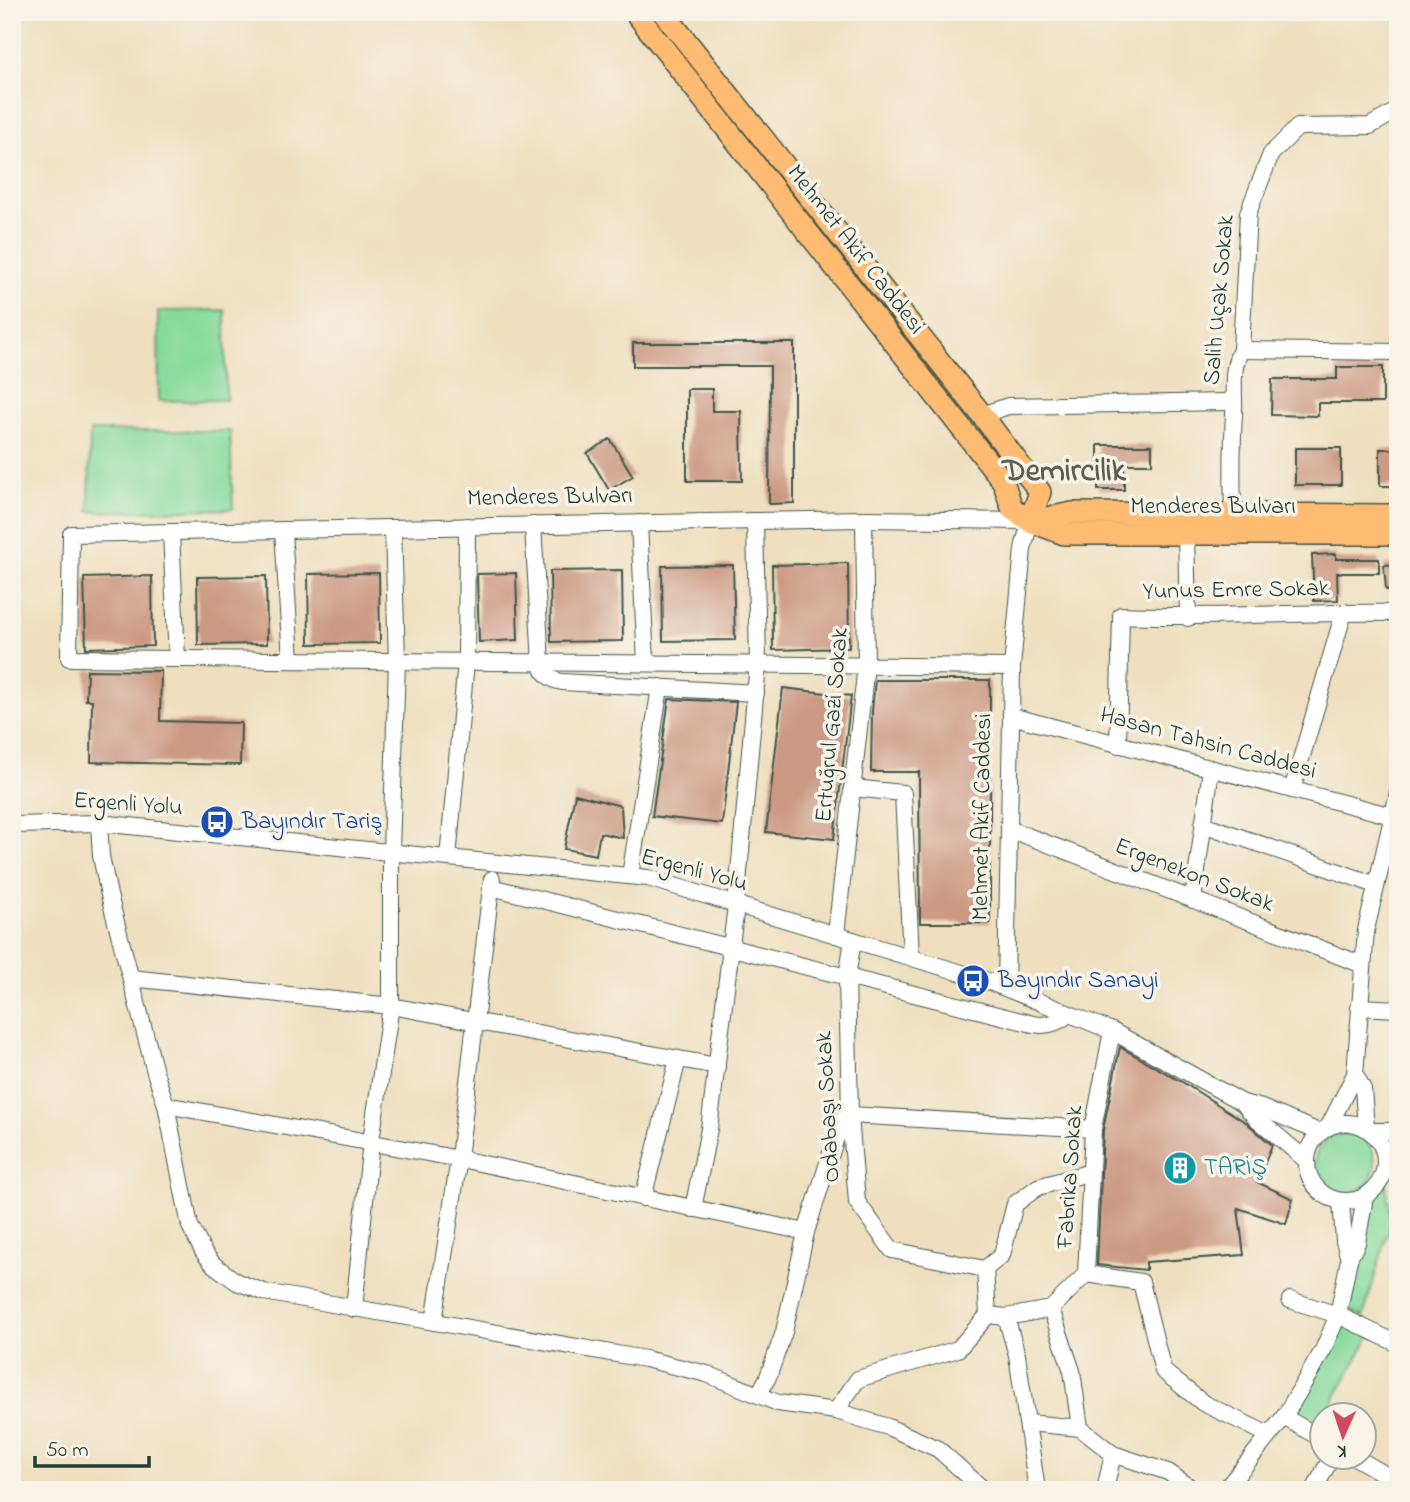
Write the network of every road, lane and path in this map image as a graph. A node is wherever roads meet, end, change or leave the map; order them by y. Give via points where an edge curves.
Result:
1 (635, 12) edge
2 (663, 12) edge
3 (1398, 110) edge
4 (1241, 350) junction
5 (1398, 352) edge
6 (1227, 402) dead end
7 (982, 415) junction
8 (1233, 513) junction
9 (1398, 515) edge
10 (863, 519) junction
11 (755, 521) junction
12 (1030, 521) junction
13 (639, 523) junction
14 (533, 525) junction
15 (467, 526) junction
16 (393, 528) junction
17 (283, 530) junction
18 (171, 532) junction
19 (1186, 533) junction
20 (1398, 534) edge
21 (1343, 612) junction
22 (1398, 612) edge
23 (1188, 618) junction
24 (177, 659) junction
25 (291, 660) junction
26 (397, 661) junction
27 (466, 662) junction
28 (541, 663) junction
29 (646, 663) junction
30 (758, 664) junction
31 (866, 665) junction
32 (1012, 667) junction
33 (660, 687) junction
34 (756, 694) junction
35 (1012, 716) junction
36 (1118, 745) junction
37 (1211, 769) junction
38 (852, 788) junction
39 (1292, 790) junction
40 (1396, 809) edge
41 (99, 823) junction
42 (1203, 824) junction
43 (12, 825) edge
44 (1009, 829) junction
45 (391, 853) junction
46 (448, 858) junction
47 (494, 863) junction
48 (630, 876) junction
49 (1376, 885) junction
50 (491, 887) junction
51 (1193, 900) junction
52 (736, 905) junction
53 (836, 935) junction
54 (853, 940) junction
55 (731, 948) junction
56 (911, 957) junction
57 (1363, 965) junction
58 (847, 977) junction
59 (131, 978) junction
60 (1006, 988) junction
61 (391, 1006) junction
62 (1359, 1007) junction
63 (1398, 1009) edge
64 (1069, 1014) junction
65 (476, 1021) junction
66 (1112, 1031) junction
67 (678, 1059) junction
68 (717, 1066) junction
69 (1355, 1074) junction
70 (1243, 1103) junction
71 (166, 1105) junction
72 (850, 1115) junction
73 (1093, 1129) junction
74 (1324, 1129) junction
75 (1369, 1129) junction
76 (1398, 1131) edge
77 (371, 1141) junction
78 (1391, 1153) edge
79 (459, 1158) junction
80 (1306, 1160) junction
81 (1091, 1172) junction
82 (1365, 1197) junction
83 (642, 1198) junction
84 (1341, 1201) junction
85 (693, 1209) junction
86 (806, 1232) junction
87 (1349, 1259) junction
88 (985, 1269) junction
89 (1086, 1274) junction
90 (1290, 1300) dead end
91 (354, 1309) junction
92 (1051, 1309) junction
93 (988, 1315) junction
94 (1338, 1315) junction
95 (1006, 1317) junction
96 (434, 1322) junction
97 (1398, 1344) edge
98 (759, 1394) junction
99 (836, 1411) junction
100 (1284, 1417) junction
101 (1028, 1423) junction
102 (1080, 1427) junction
103 (1308, 1431) edge
104 (1269, 1435) junction
105 (1113, 1454) junction
106 (1325, 1470) edge
107 (1376, 1470) edge
108 (1398, 1482) edge
109 (984, 1490) edge
110 (1037, 1490) edge
111 (1105, 1490) edge
112 (1194, 1490) edge
113 (1225, 1490) edge
114 (1314, 1490) edge

1 - 12 main road, Mehmet Akif Caddesi via 1003,481 1012,508
2 - 7 main road, Mehmet Akif Caddesi
3 - 4 street, Salih Uçak Sokak via 1370,126 1298,127 1271,154 1248,213
4 - 5 street
4 - 8 street, Salih Uçak Sokak via 1234,363
6 - 7 street via 1008,406
7 - 12 main road, Mehmet Akif Caddesi via 1040,492
8 - 9 main road, Menderes Bulvarı
8 - 12 main road, Menderes Bulvarı via 1072,513
10 - 11 street, Menderes Bulvarı
10 - 12 street, Menderes Bulvarı
10 - 31 street, Ertuğrul Gazi Sokak
11 - 13 street, Menderes Bulvarı
11 - 30 street
12 - 19 main road, Menderes Bulvarı via 1064,534
12 - 32 street, Mehmet Akif Caddesi via 1023,549
13 - 14 street, Menderes Bulvarı
13 - 29 street
14 - 15 street, Menderes Bulvarı
14 - 28 street
15 - 16 street, Menderes Bulvarı
15 - 27 street
16 - 17 street, Menderes Bulvarı
16 - 26 street
17 - 18 street, Menderes Bulvarı
17 - 25 street
18 - 24 street
18 - 24 street, Menderes Bulvarı via 71,534 69,658
19 - 20 main road, Menderes Bulvarı
19 - 23 street
21 - 22 street, Yunus Emre Sokak
21 - 23 street, Yunus Emre Sokak
21 - 39 street
23 - 36 street, Yunus Emre Sokak via 1121,615
24 - 25 street
25 - 26 street
26 - 27 street
26 - 45 street
27 - 28 street
27 - 46 street
28 - 29 street
28 - 33 street via 547,676 557,681
29 - 30 street
30 - 31 street
30 - 34 street
31 - 32 street
31 - 38 street, Ertuğrul Gazi Sokak
32 - 35 street, Mehmet Akif Caddesi
33 - 34 street
33 - 48 street
34 - 52 street
35 - 36 street, Hasan Tahsin Caddesi
35 - 44 street, Mehmet Akif Caddesi
36 - 37 street, Hasan Tahsin Caddesi
37 - 39 street, Hasan Tahsin Caddesi
37 - 42 street
38 - 53 street, Ertuğrul Gazi Sokak
38 - 56 street via 903,793
39 - 40 street, Hasan Tahsin Caddesi
40 - 49 street
41 - 43 street, Ergenli Yolu
41 - 45 street, Ergenli Yolu
41 - 59 street via 101,856
42 - 49 street
42 - 51 street
44 - 51 street, Ergenekon Sokak
44 - 60 street, Mehmet Akif Caddesi
45 - 46 street, Ergenli Yolu
45 - 61 street
46 - 47 street, Ergenli Yolu
47 - 48 street, Ergenli Yolu
47 - 50 street
48 - 52 street, Ergenli Yolu
49 - 57 street
50 - 55 street
50 - 65 street
51 - 57 street, Ergenekon Sokak
52 - 53 street, Ergenli Yolu
52 - 55 street
53 - 54 street, Ergenli Yolu
54 - 56 street, Ergenli Yolu
54 - 58 street, Odabaşı Sokak
55 - 58 street
55 - 68 street
56 - 60 street, Ergenli Yolu
57 - 62 street
58 - 64 street via 1041,1025 1057,1023
58 - 72 street, Odabaşı Sokak
59 - 61 street
59 - 71 street
60 - 64 street, Ergenli Yolu
61 - 65 street
61 - 77 street
62 - 63 street
62 - 69 street
64 - 66 street, Ergenli Yolu
65 - 67 street
65 - 79 street
66 - 70 street, Ergenli Yolu
66 - 73 street, Fabrika Sokak
67 - 68 street
67 - 83 street
68 - 85 street
69 - 74 street
69 - 75 street via 1363,1089
70 - 74 street
70 - 80 street, Ergenli Yolu
71 - 77 street
71 - 91 street via 190,1226 214,1265 250,1288
72 - 73 street
72 - 86 street via 840,1121
72 - 88 street, Odabaşı Sokak via 857,1202 892,1250
73 - 81 street, Fabrika Sokak
74 - 75 street via 1353,1123
74 - 80 street
75 - 76 street
75 - 78 street
77 - 79 street
77 - 91 street
78 - 82 street via 1379,1184
79 - 83 street
79 - 96 street
80 - 84 street via 1314,1185 1322,1194
81 - 88 street via 1038,1187 1015,1204 1002,1255
81 - 89 street, Fabrika Sokak
82 - 84 street
82 - 87 street via 1357,1243
83 - 85 street
84 - 87 street
85 - 86 street
86 - 98 street via 784,1332
87 - 94 street
88 - 93 street
89 - 92 street, Fabrika Sokak
89 - 104 street via 1141,1282 1163,1371 1203,1403
90 - 94 street
91 - 96 street
92 - 95 street
92 - 102 street via 1072,1371
93 - 95 street
93 - 99 street via 958,1349 858,1379
94 - 97 street
94 - 100 street via 1324,1350
95 - 101 street
96 - 98 street via 676,1365
98 - 99 street via 778,1403
99 - 109 street via 938,1449
100 - 103 street
100 - 104 street
101 - 102 street
101 - 110 street
102 - 105 street
104 - 113 street
105 - 111 street
105 - 112 street via 1168,1472
106 - 114 street
107 - 108 street

